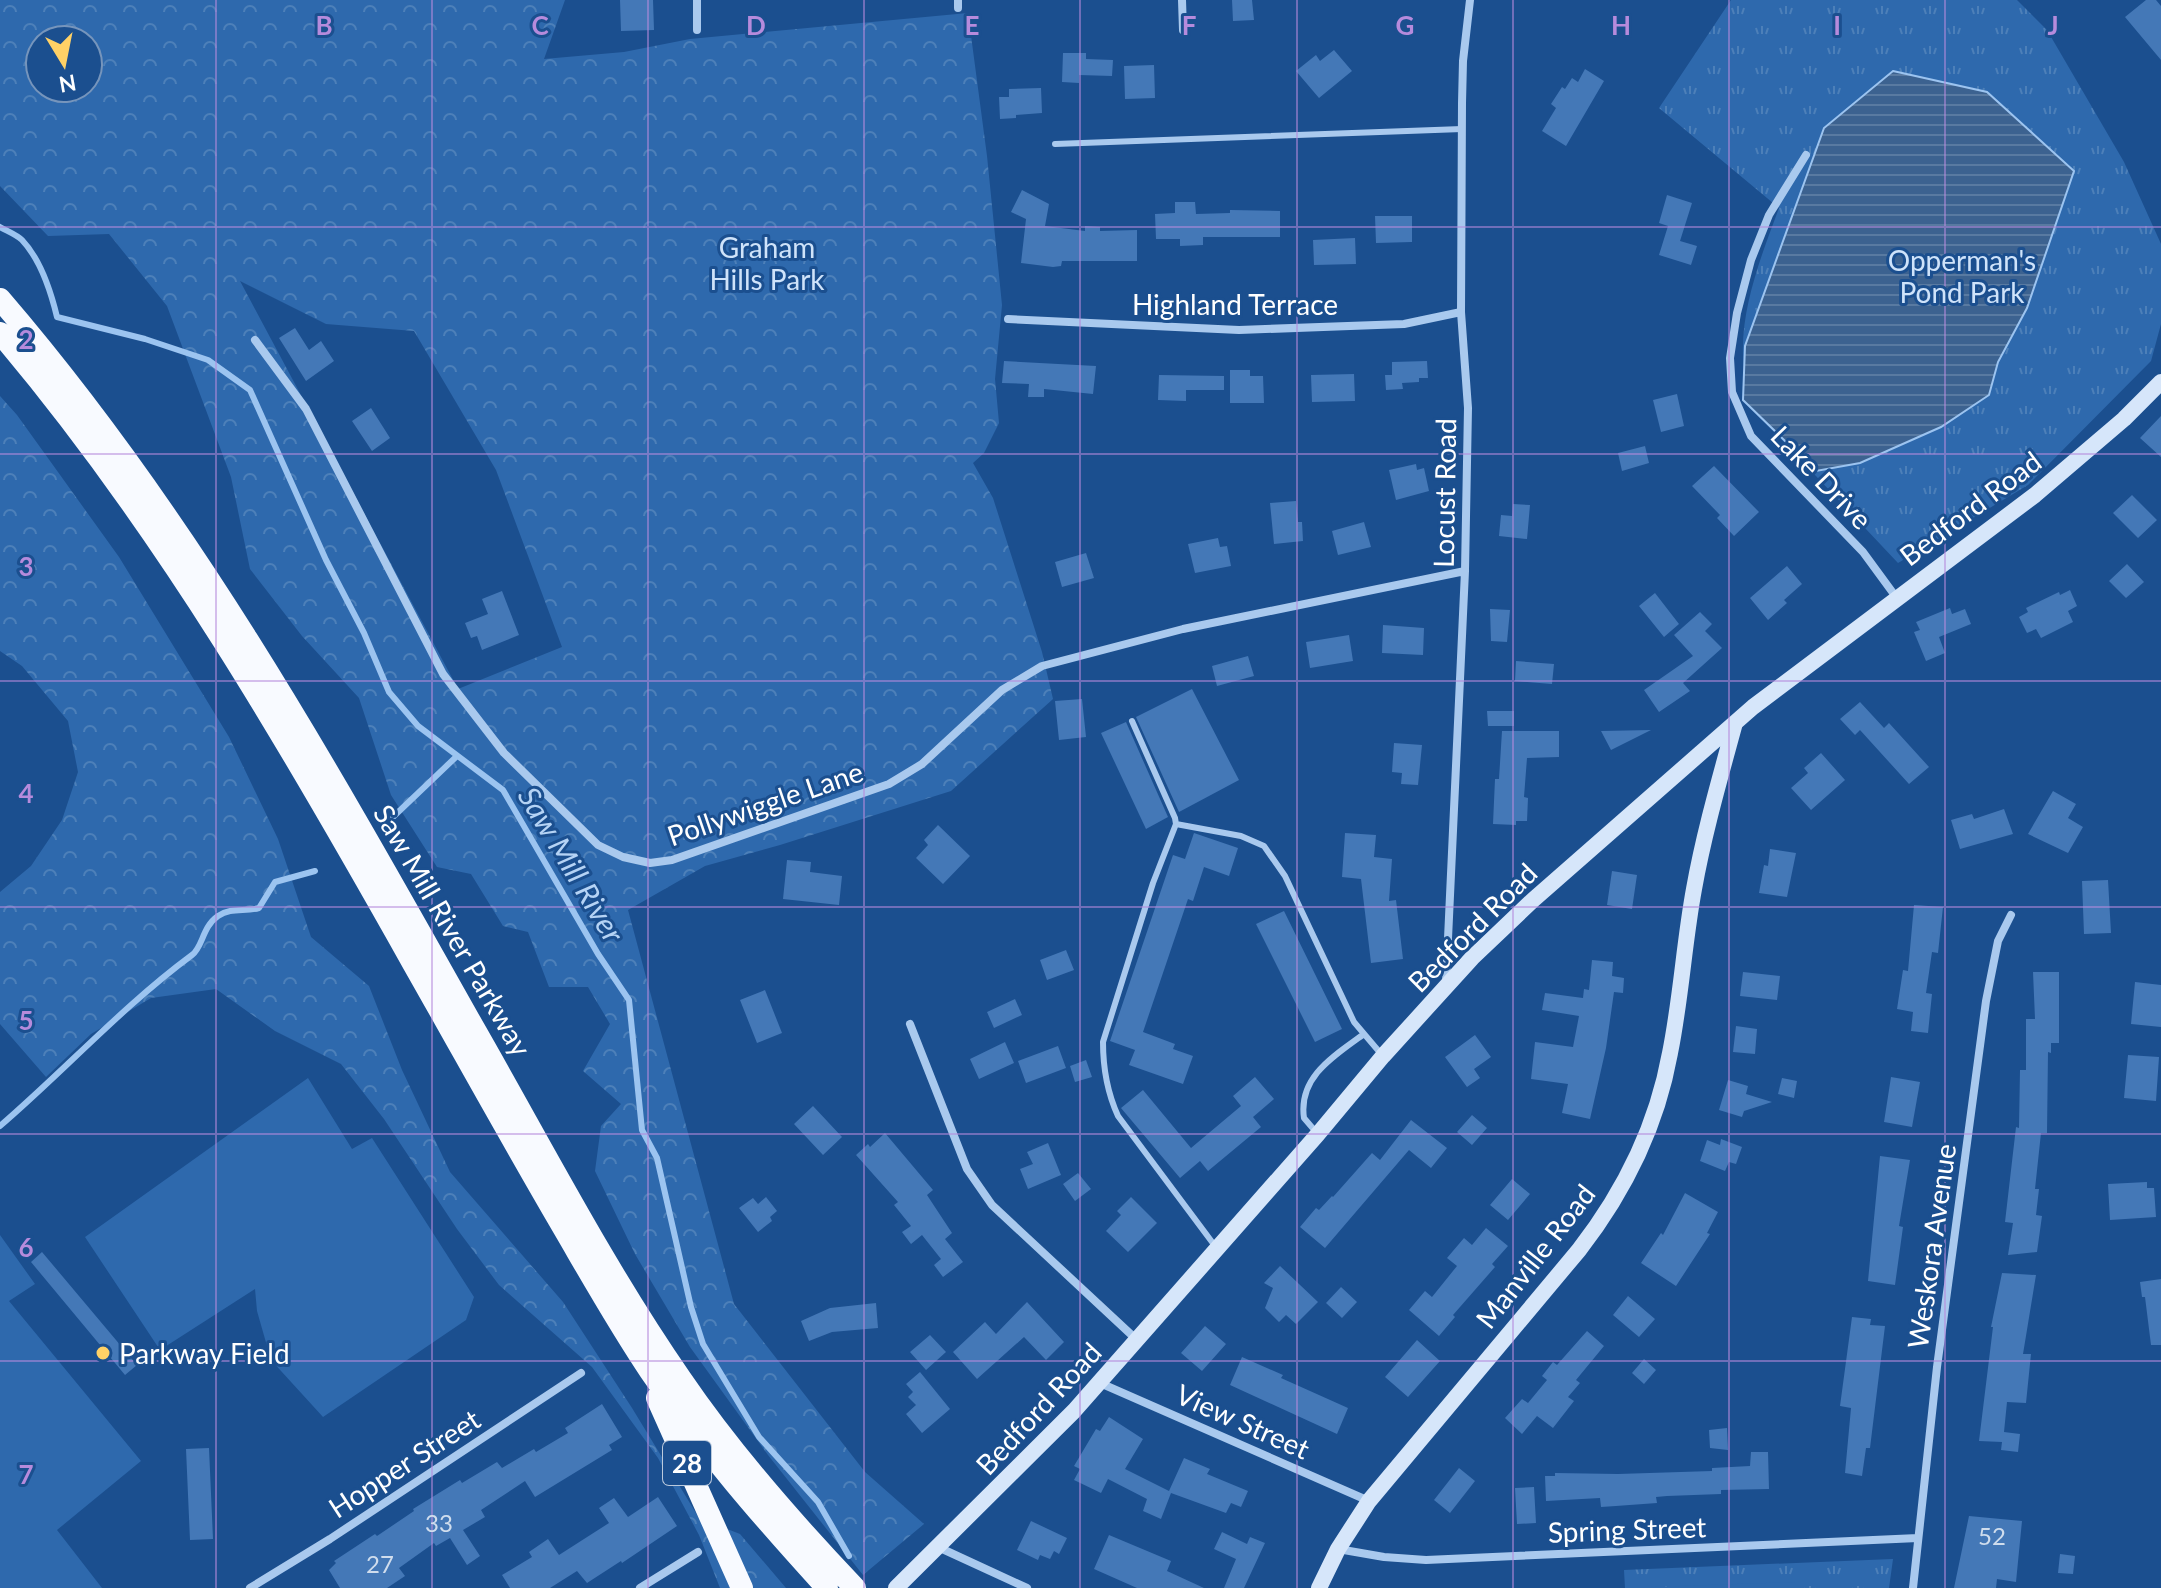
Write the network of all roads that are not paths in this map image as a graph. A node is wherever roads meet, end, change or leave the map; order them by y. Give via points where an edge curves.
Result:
1 (697, 0) edge
2 (1182, 0) edge
3 (1470, 0) edge
4 (697, 30) dead end
5 (1183, 30) dead end
6 (1462, 129) junction
7 (1055, 144) dead end
8 (1806, 155) dead end
9 (0, 299) edge
10 (1461, 312) junction
11 (1008, 319) dead end
12 (0, 333) edge
13 (255, 340) dead end
14 (2161, 382) edge
15 (1465, 571) junction
16 (1896, 597) junction
17 (1132, 721) dead end
18 (1735, 723) junction
19 (1176, 824) junction
20 (2011, 915) dead end
21 (1446, 987) junction
22 (910, 1024) dead end
23 (1364, 1034) junction
24 (1383, 1056) junction
25 (1318, 1134) junction
26 (1217, 1249) junction
27 (629, 1339) junction
28 (1137, 1340) junction
29 (581, 1373) dead end
30 (1100, 1383) junction
31 (1369, 1501) junction
32 (1918, 1538) junction
33 (938, 1547) junction
34 (1338, 1549) junction
35 (698, 1552) dead end
36 (901, 1583) edge
37 (250, 1588) edge
38 (640, 1588) edge
39 (742, 1588) edge
40 (827, 1588) edge
41 (855, 1588) edge
42 (1027, 1588) edge
43 (1319, 1588) edge
44 (1913, 1588) edge

1 - 4 street
2 - 5 street
3 - 6 street, Locust Road
6 - 7 lane
6 - 10 street, Locust Road
8 - 16 street, Lake Drive via 1769,215 1751,260 1730,358 1732,392 1751,436 1863,552
9 - 41 highway, Saw Mill River Parkway via 91,410 251,643 668,1361 746,1466
10 - 11 street, Highland Terrace via 1404,324 1239,330
10 - 15 street, Locust Road via 1468,408
12 - 27 highway, Saw Mill River Parkway via 109,473 236,661
13 - 15 street, Pollywiggle Lane via 306,409 443,674 504,753 598,845 650,863 672,860 889,784 922,764 1002,690 1042,666 1183,629
14 - 16 main road, Bedford Road via 2035,495
15 - 21 street, Locust Road
16 - 18 main road, Bedford Road
17 - 19 lane
18 - 21 main road, Bedford Road via 1533,900
18 - 31 main road, Manville Road via 1697,870 1666,1071 1631,1170 1585,1243
19 - 23 lane via 1241,836 1264,846 1285,876 1331,978
19 - 26 lane via 1103,1042 1103,1059 1118,1116
20 - 32 street, Weskora Avenue via 1998,941 1986,1001
21 - 24 main road, Bedford Road
22 - 28 street via 967,1169 992,1205
23 - 24 lane
23 - 25 lane via 1325,1064 1304,1092 1304,1118
24 - 25 main road, Bedford Road
25 - 26 main road, Bedford Road
26 - 28 main road, Bedford Road
27 - 39 highway, 28
27 - 40 highway, Saw Mill River Parkway via 734,1484
28 - 30 main road, Bedford Road
29 - 37 street, Hopper Street
30 - 31 street, View Street
30 - 33 main road, Bedford Road
31 - 34 main road, Manville Road
32 - 34 street, Spring Street via 1426,1560
32 - 44 street, Weskora Avenue
33 - 36 main road, Bedford Road
33 - 42 street
34 - 43 main road, Manville Road
35 - 38 street

